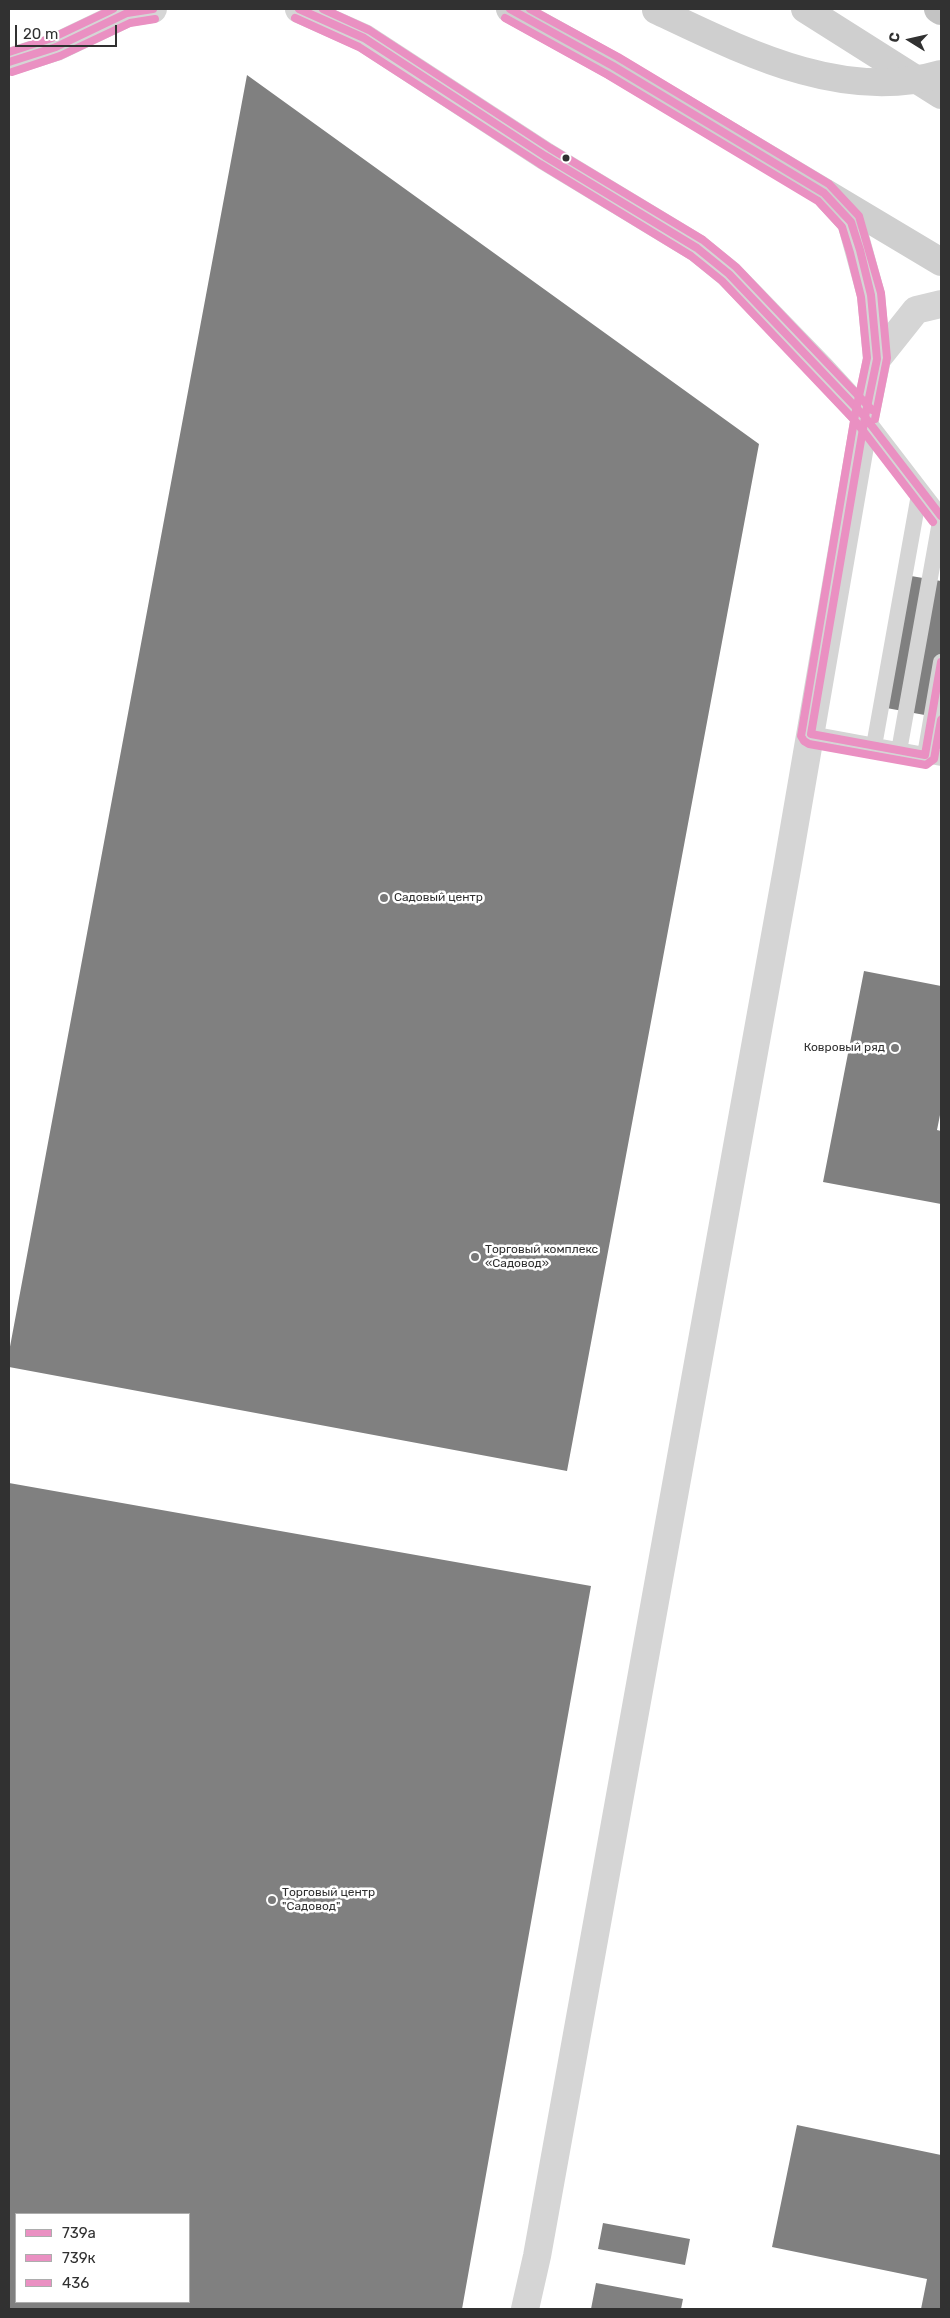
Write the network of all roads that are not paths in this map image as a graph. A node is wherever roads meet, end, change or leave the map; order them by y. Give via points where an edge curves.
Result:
1 (299, 9) edge
2 (510, 9) edge
3 (654, 9) edge
4 (805, 9) edge
5 (938, 9) edge
6 (137, 10) edge
7 (941, 11) edge
8 (9, 62) edge
9 (941, 74) edge
10 (941, 95) edge
11 (824, 193) junction
12 (941, 262) edge
13 (941, 304) edge
14 (877, 360) junction
15 (865, 417) junction
16 (920, 489) junction
17 (941, 516) edge
18 (941, 662) edge
19 (811, 734) junction
20 (874, 746) junction
21 (899, 751) junction
22 (925, 756) junction
23 (941, 758) edge
24 (525, 2309) edge

1 - 15 street via 364,38 545,156 697,248 729,274
2 - 11 main road via 613,66
3 - 9 main road, bridge via 765,59 821,75 858,82 895,82
4 - 10 main road
5 - 7 highway
6 - 8 street via 56,47
11 - 12 main road
11 - 14 street via 851,222 860,250 871,295
13 - 14 street via 916,310
14 - 15 street
15 - 16 lane
15 - 19 street
16 - 17 lane
16 - 20 lane
17 - 21 lane
18 - 22 lane
19 - 20 lane
19 - 24 street
20 - 21 lane
21 - 22 lane
22 - 23 lane

